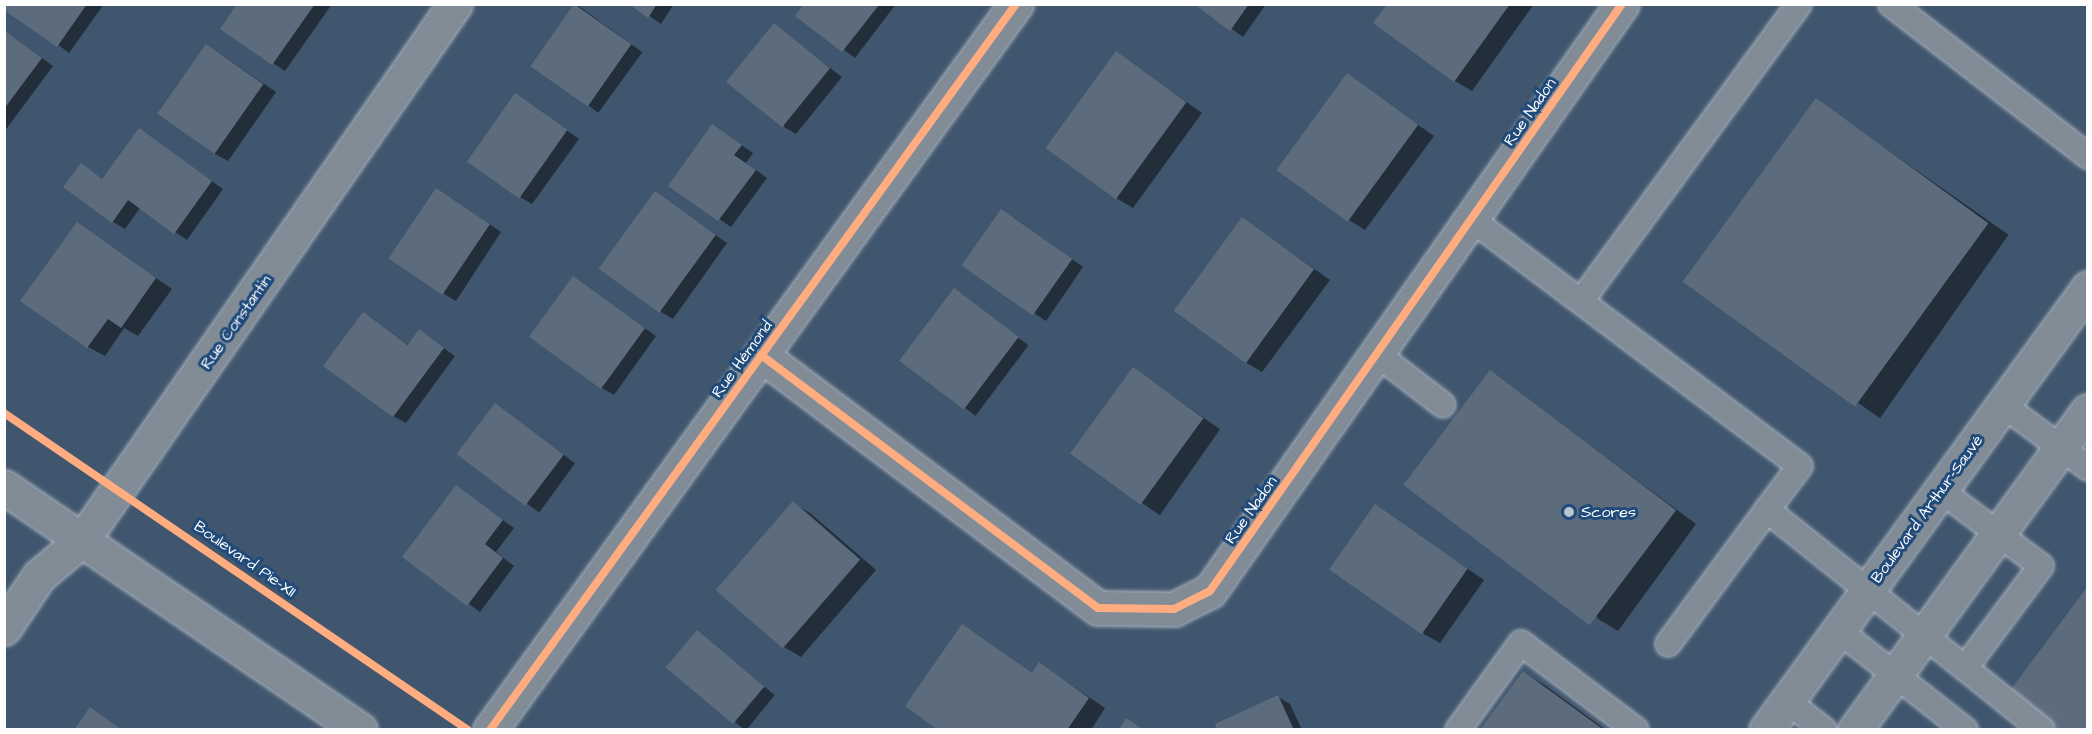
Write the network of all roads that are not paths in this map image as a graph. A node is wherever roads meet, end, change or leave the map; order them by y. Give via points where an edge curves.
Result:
1 (455, 4) edge
2 (1016, 4) edge
3 (1622, 4) edge
4 (1799, 4) edge
5 (1891, 4) edge
6 (2088, 156) edge
7 (1472, 219) junction
8 (1581, 301) junction
9 (2084, 302) edge
10 (1377, 354) junction
11 (761, 355) junction
12 (1443, 405) dead end
13 (2003, 405) junction
14 (2088, 411) edge
15 (2061, 448) junction
16 (2088, 468) edge
17 (4, 488) edge
18 (1941, 490) junction
19 (1767, 510) junction
20 (1998, 534) junction
21 (82, 540) junction
22 (1866, 591) junction
23 (4, 628) edge
24 (1838, 630) junction
25 (1921, 637) junction
26 (1668, 644) dead end
27 (1965, 669) junction
28 (1894, 675) junction
29 (1787, 701) junction
30 (360, 729) edge
31 (490, 729) edge
32 (1458, 729) edge
33 (1636, 729) edge
34 (1766, 729) edge
35 (1824, 729) edge
36 (1855, 729) edge
37 (1965, 729) edge
38 (2042, 729) edge

1 - 21 street, Rue Constantin
2 - 11 street, Rue Hémond
3 - 7 street, Rue Nadon
4 - 8 lane
5 - 6 lane
7 - 8 lane
7 - 10 street, Rue Nadon
8 - 19 lane via 1800,466
9 - 13 street, Boulevard Arthur-Sauvé
10 - 11 street, Rue Nadon via 1210,591 1174,609 1098,608
10 - 12 lane
11 - 31 street, Rue Hémond
13 - 15 lane
13 - 18 street, Boulevard Arthur-Sauvé
14 - 15 street
15 - 16 lane
15 - 20 street
17 - 21 street
18 - 20 lane
18 - 22 street, Boulevard Arthur-Sauvé
19 - 22 lane via 1835,560
19 - 26 lane
20 - 25 street
20 - 27 lane via 2041,566
21 - 23 street, Rue Constantin via 39,576
21 - 30 street
22 - 24 street, Boulevard Arthur-Sauvé
22 - 25 lane
24 - 28 lane
24 - 29 street, Boulevard Arthur-Sauvé
25 - 27 lane
25 - 28 street
27 - 38 lane
28 - 36 street
28 - 37 lane
29 - 34 street, Boulevard Arthur-Sauvé
29 - 35 lane
32 - 33 lane via 1521,643

